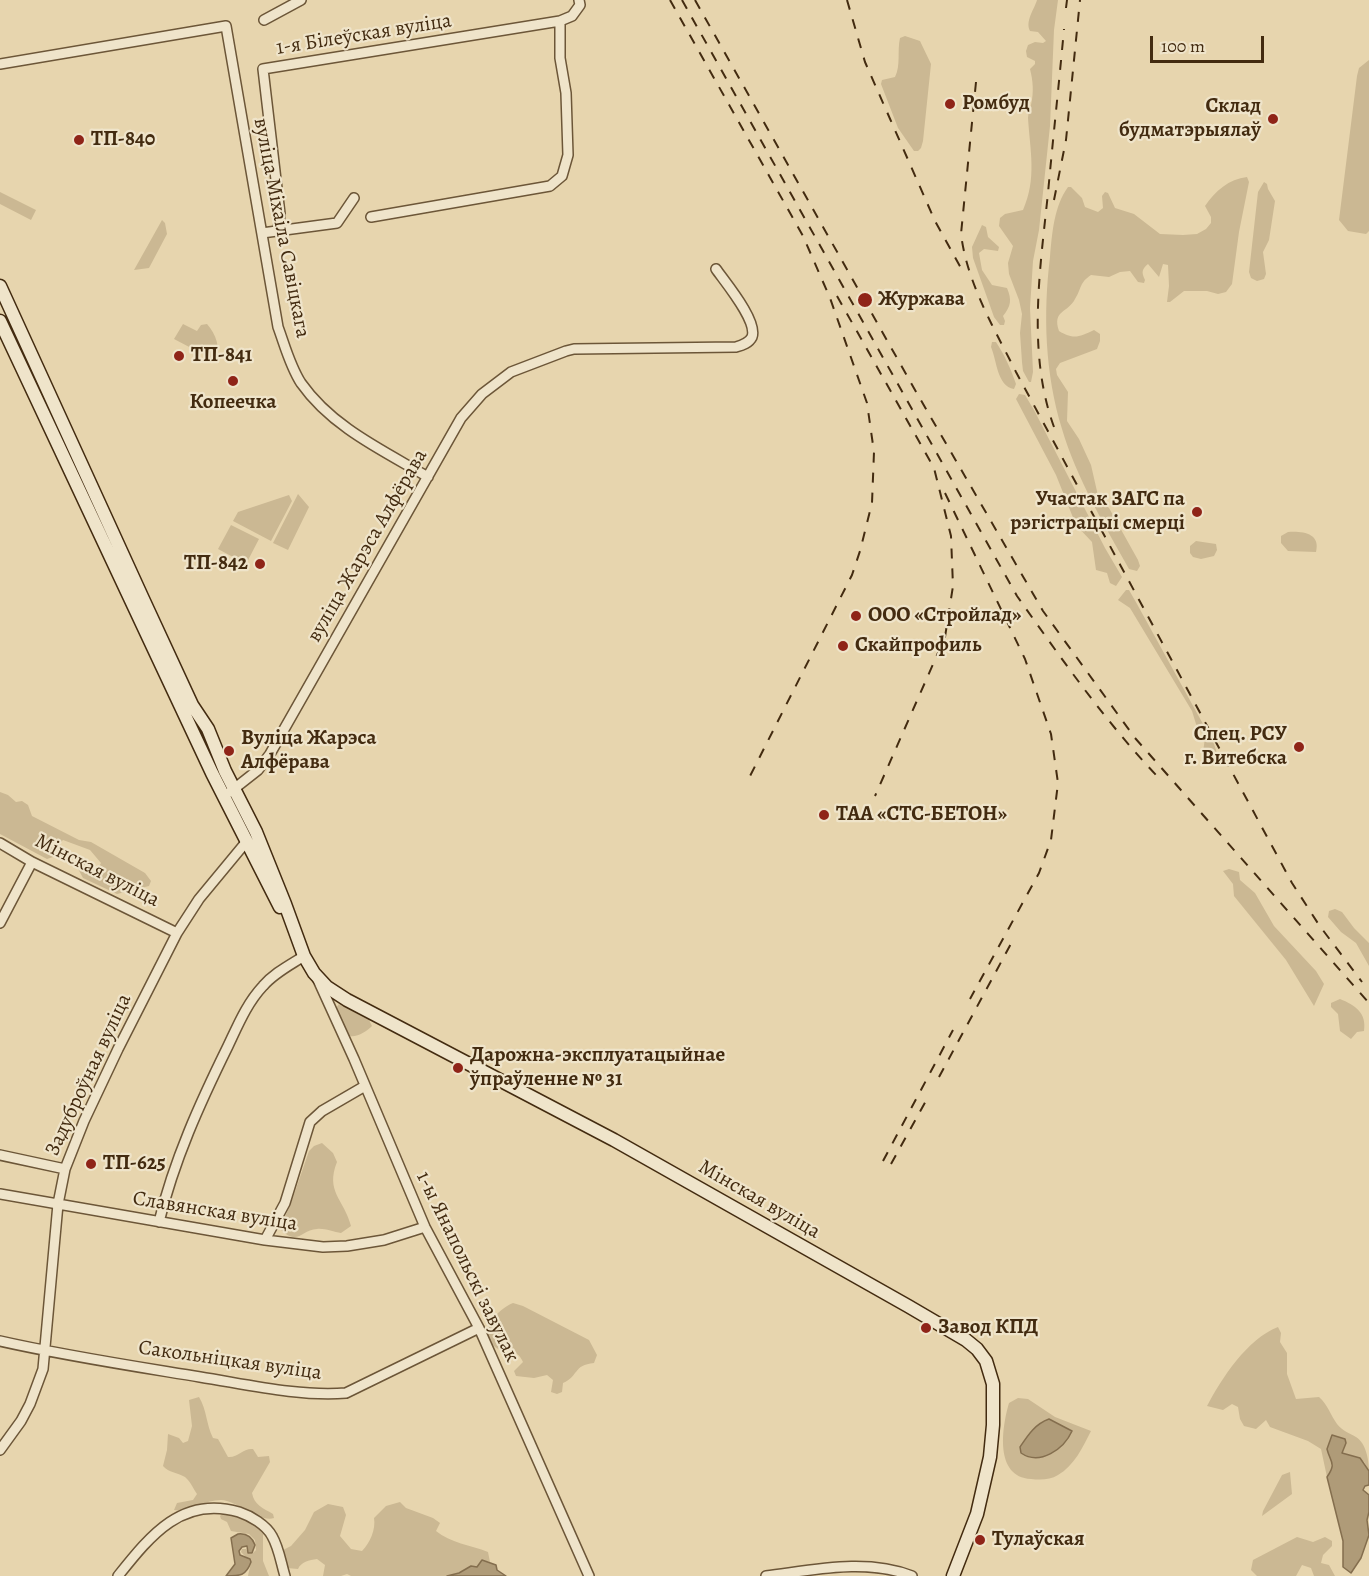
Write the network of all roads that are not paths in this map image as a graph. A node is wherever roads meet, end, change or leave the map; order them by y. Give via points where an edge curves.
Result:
1 (301, 0) edge
2 (579, 0) edge
3 (264, 20) dead end
4 (560, 21) junction
5 (0, 64) edge
6 (354, 198) dead end
7 (372, 217) dead end
8 (278, 231) junction
9 (262, 233) junction
10 (716, 269) dead end
11 (0, 286) edge
12 (4, 308) edge
13 (0, 321) edge
14 (428, 477) junction
15 (229, 792) junction
16 (251, 837) junction
17 (0, 843) edge
18 (32, 862) junction
19 (0, 923) edge
20 (177, 933) junction
21 (304, 956) junction
22 (314, 973) junction
23 (365, 1086) junction
24 (0, 1155) edge
25 (65, 1169) junction
26 (0, 1194) edge
27 (58, 1204) junction
28 (159, 1222) junction
29 (424, 1227) junction
30 (265, 1240) junction
31 (479, 1328) junction
32 (0, 1341) edge
33 (45, 1351) junction
34 (0, 1450) edge
35 (118, 1576) edge
36 (285, 1576) edge
37 (589, 1576) edge
38 (766, 1576) edge
39 (912, 1576) edge
40 (953, 1576) edge

1 - 3 street
2 - 4 street via 572,16
4 - 7 street via 568,155 562,176 550,186
4 - 8 street, 1-я Білеўская вуліца via 264,69 280,214
5 - 9 street, вуліца Міхаіла Савіцкага via 225,26
6 - 8 street via 337,223
8 - 9 street
9 - 14 street, вуліца Міхаіла Савіцкага via 278,327 301,382 344,427
10 - 14 street, вуліца Жарэса Алфёрава via 753,328 746,344 574,349 511,372 482,394 461,418
11 - 12 main road
12 - 15 main road via 192,705 208,729
13 - 15 main road
14 - 15 street, вуліца Жарэса Алфёрава via 270,754 258,770
15 - 16 main road, Мінская вуліца
16 - 20 street, Задуброўная вуліца via 199,898
16 - 21 main road, Мінская вуліца via 268,885
17 - 18 street, Мінская вуліца
18 - 19 street
18 - 20 street, Мінская вуліца
20 - 25 street, Задуброўная вуліца via 84,1120
21 - 22 main road, Мінская вуліца
21 - 28 street via 263,985 249,1003 201,1102 168,1185
22 - 23 street, 1-ы Янапольскі завулак
22 - 40 main road, Мінская вуліца via 342,997 614,1140 977,1349 986,1361 993,1384 990,1457 978,1514
23 - 29 street, 1-ы Янапольскі завулак
23 - 30 street via 321,1111 310,1122 285,1203
24 - 25 street
25 - 27 street, Задуброўная вуліца
26 - 27 street, Славянская вуліца
27 - 28 street, Славянская вуліца
27 - 33 street, Задуброўная вуліца
28 - 30 street, Славянская вуліца
29 - 30 street, Славянская вуліца via 384,1240 347,1246
29 - 31 street, 1-ы Янапольскі завулак
31 - 33 street, Сакольніцкая вуліца via 346,1394 267,1388
31 - 37 street, 1-ы Янапольскі завулак
32 - 33 street, Сакольніцкая вуліца
33 - 34 street, Задуброўная вуліца via 30,1404
35 - 36 street via 170,1521 202,1508 222,1507 261,1523 272,1535
38 - 39 street via 845,1567 882,1568

